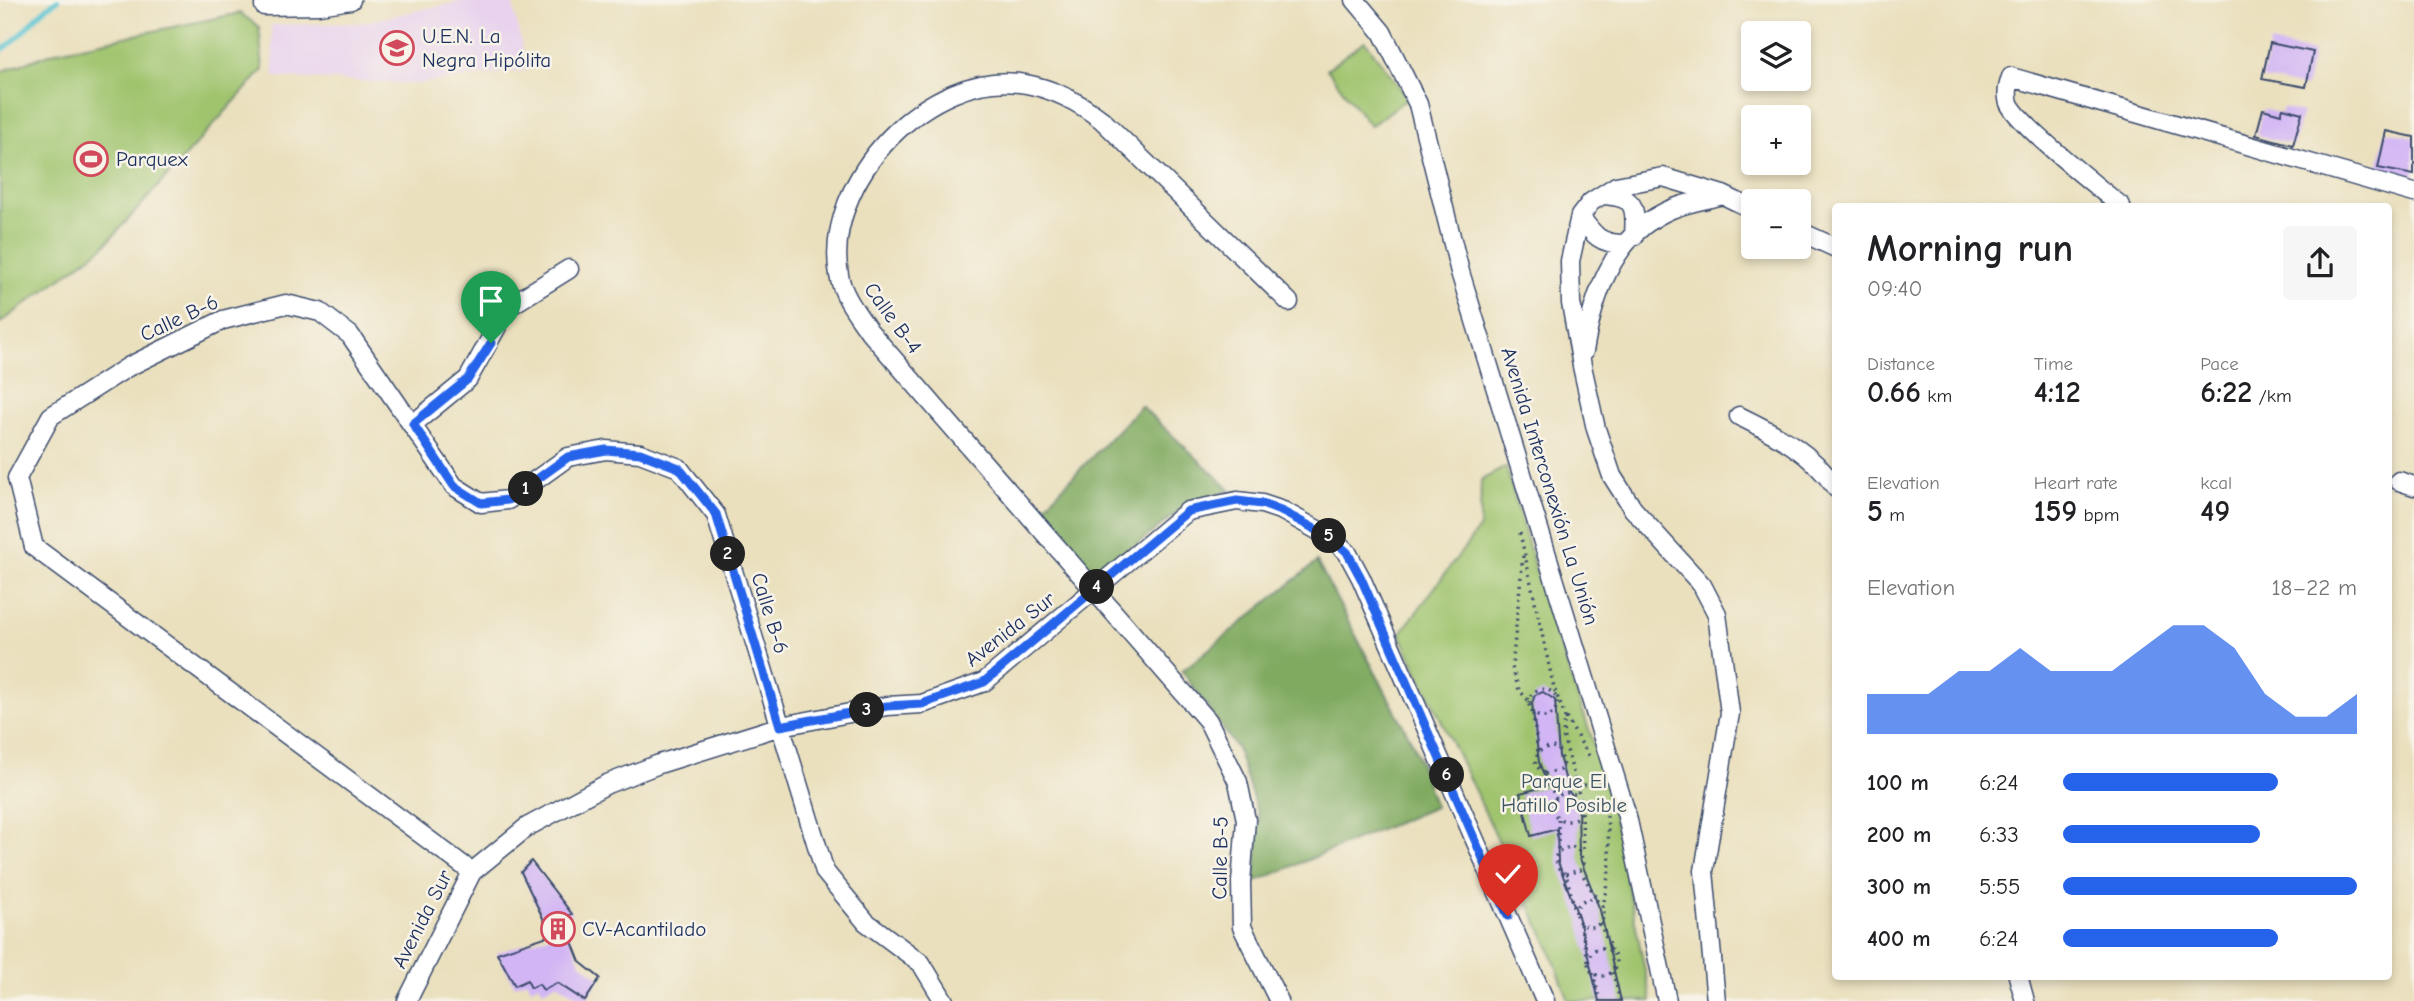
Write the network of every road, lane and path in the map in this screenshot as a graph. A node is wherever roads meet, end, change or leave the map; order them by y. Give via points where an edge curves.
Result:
1 (351, 0) edge
2 (1355, 0) edge
3 (264, 6) dead end
4 (2414, 193) edge
5 (1600, 195) junction
6 (1723, 195) junction
7 (1741, 203) edge
8 (2117, 203) edge
9 (1580, 216) junction
10 (1811, 237) edge
11 (1629, 240) junction
12 (1832, 246) edge
13 (569, 269) dead end
14 (1289, 302) dead end
15 (1582, 366) junction
16 (1739, 416) dead end
17 (413, 424) junction
18 (1832, 482) edge
19 (1519, 521) dead end
20 (1523, 551) junction
21 (1093, 591) junction
22 (1556, 698) junction
23 (1529, 701) junction
24 (1533, 714) junction
25 (1565, 716) junction
26 (780, 726) junction
27 (1538, 752) junction
28 (1591, 760) dead end
29 (1598, 771) dead end
30 (1545, 774) junction
31 (1577, 786) junction
32 (1556, 799) junction
33 (1581, 802) junction
34 (1606, 809) dead end
35 (1582, 810) junction
36 (1558, 818) junction
37 (1558, 852) junction
38 (1583, 856) junction
39 (1580, 870) junction
40 (472, 872) junction
41 (1566, 874) junction
42 (1598, 901) junction
43 (1603, 908) junction
44 (1575, 911) junction
45 (1580, 923) junction
46 (1600, 923) junction
47 (1611, 951) junction
48 (1588, 960) junction
49 (1613, 972) junction
50 (1593, 973) junction
51 (2019, 980) edge
52 (407, 1001) edge
53 (944, 1001) edge
54 (1279, 1001) edge
55 (1545, 1001) edge
56 (1600, 1001) edge
57 (1620, 1001) edge
58 (1667, 1001) edge
59 (1716, 1001) edge
60 (2025, 1001) edge

1 - 3 street
2 - 58 street, Avenida Interconexión La Unión via 1382,32 1418,104 1460,272 1627,816
4 - 8 street via 2011,77 2009,105
5 - 6 street via 1616,186 1663,177
5 - 9 street
5 - 11 street via 1623,196 1632,204 1636,214
6 - 7 street
6 - 11 street via 1665,212
9 - 11 street via 1605,244
9 - 15 street via 1570,261 1571,303
10 - 12 street
11 - 15 street via 1613,260 1592,305
13 - 17 street via 508,307 468,379
14 - 21 street, Calle B-4 via 1102,120 1081,104 1050,91 1025,83 967,90 914,115 873,155 843,211 837,242 839,277 851,304 869,331
15 - 59 street via 1612,476 1633,509 1702,585 1717,614 1730,713 1704,871
16 - 18 street via 1787,440 1820,466
17 - 26 street, Calle B-6 via 454,486 481,503 508,500 568,457 581,454 606,450 640,453 679,468 716,514
17 - 40 street, Calle B-6 via 350,335 320,312 286,304 223,320 128,367 51,416 17,478 34,547
19 - 20 path
20 - 22 path
20 - 23 path via 1512,667 1519,690
21 - 26 street, Avenida Sur via 984,682 922,704
21 - 54 street, Calle B-5 via 1208,721 1226,752 1247,820 1242,927
21 - 55 street, Avenida Sur via 1188,511 1237,501 1262,504 1330,537 1347,552
22 - 23 path via 1544,689 1537,690
22 - 24 path via 1553,713 1547,717
22 - 25 path
23 - 24 path
24 - 27 path
25 - 28 path
25 - 31 path via 1563,735
26 - 40 street, Avenida Sur via 607,784 527,827
26 - 53 street via 825,872 866,922 921,963
27 - 30 path via 1535,765
27 - 30 path via 1550,746 1562,755 1560,770
29 - 31 path via 1605,782
30 - 32 path
31 - 33 path
32 - 33 path via 1569,793
32 - 36 path
33 - 35 path
34 - 43 path via 1610,864
35 - 36 path via 1571,821
35 - 38 path
36 - 37 path
37 - 38 path via 1571,846
37 - 41 path via 1556,865
38 - 39 path
39 - 41 path
39 - 42 path
40 - 52 street, Avenida Sur
41 - 44 path
42 - 43 path
42 - 44 path via 1584,900
43 - 46 path
44 - 45 path
45 - 46 path
45 - 48 path
46 - 47 path
47 - 48 path via 1597,949
47 - 49 path via 1616,957
48 - 50 path
49 - 50 path via 1606,976
49 - 57 path
50 - 56 path
51 - 60 street

